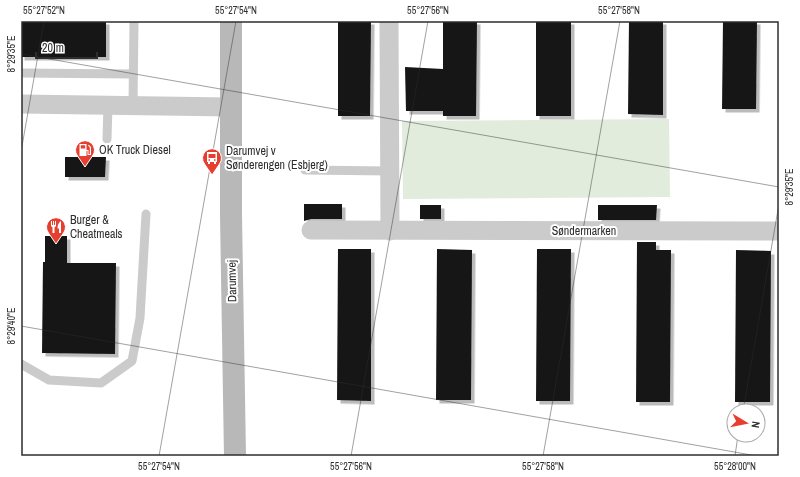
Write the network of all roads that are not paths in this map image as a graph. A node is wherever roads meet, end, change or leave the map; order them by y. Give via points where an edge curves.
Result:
1 (134, 21) edge
2 (231, 21) edge
3 (389, 21) edge
4 (21, 73) edge
5 (133, 74) junction
6 (21, 104) edge
7 (108, 105) junction
8 (133, 106) junction
9 (230, 107) junction
10 (107, 139) dead end
11 (305, 170) dead end
12 (389, 171) junction
13 (146, 214) dead end
14 (310, 230) dead end
15 (390, 230) junction
16 (779, 231) edge
17 (21, 364) edge
18 (235, 456) edge

1 - 5 lane
2 - 9 street, Darumvej
3 - 12 street
4 - 5 lane
5 - 8 lane
6 - 7 street
7 - 8 street
7 - 10 lane
8 - 9 street
9 - 18 street, Darumvej
11 - 12 lane
12 - 15 street
13 - 17 lane via 140,318 132,361 101,383 49,380
14 - 15 street, Søndermarken
15 - 16 street, Søndermarken

